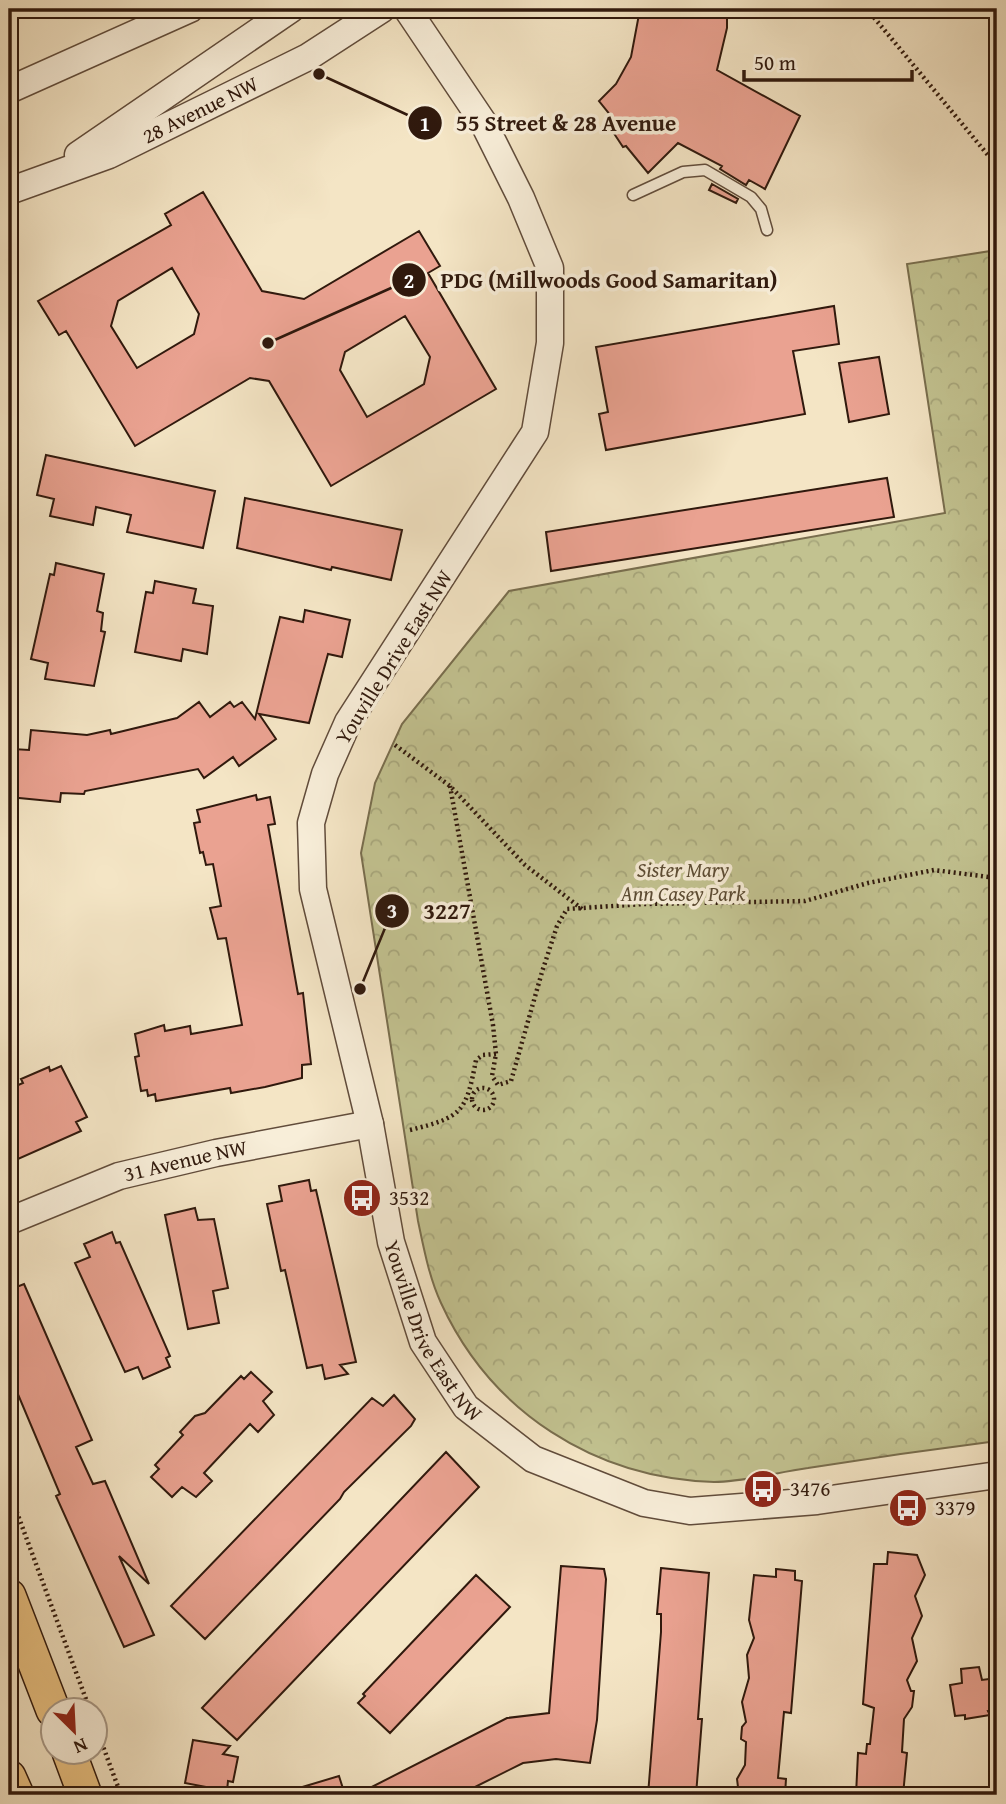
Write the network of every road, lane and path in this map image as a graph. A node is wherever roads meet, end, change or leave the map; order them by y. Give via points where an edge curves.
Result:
1 (190, 9) edge
2 (291, 9) edge
3 (382, 9) edge
4 (407, 9) edge
5 (867, 9) edge
6 (9, 90) edge
7 (997, 166) edge
8 (39, 181) junction
9 (9, 191) edge
10 (634, 195) dead end
11 (767, 230) dead end
12 (395, 745) dead end
13 (450, 786) junction
14 (997, 878) edge
15 (583, 909) junction
16 (496, 1054) junction
17 (471, 1095) junction
18 (370, 1124) junction
19 (410, 1130) dead end
20 (9, 1221) edge
21 (997, 1475) edge
22 (9, 1491) edge
23 (9, 1596) edge
24 (47, 1696) edge
25 (85, 1696) edge
26 (108, 1760) edge
27 (74, 1766) edge
28 (9, 1777) edge
29 (16, 1795) edge
30 (85, 1795) edge
31 (121, 1795) edge

1 - 6 street
2 - 8 street
3 - 8 street, 28 Avenue NW via 308,57 109,155
4 - 18 street, Youville Drive East NW via 483,122 521,198 550,268 550,343 535,432 348,722 325,774 311,823 313,889
5 - 7 path
8 - 9 street, 28 Avenue NW
10 - 11 lane via 683,172 705,170 751,197 761,209
12 - 13 path
13 - 15 path via 525,865
13 - 16 path
14 - 15 path via 934,870 804,901
15 - 16 path via 567,909 556,926 513,1074 505,1085 494,1082
16 - 17 path via 475,1060
17 - 17 path via 480,1110 494,1104 493,1093 487,1089
17 - 19 path via 450,1118
18 - 20 street, 31 Avenue NW via 119,1176
18 - 21 street, Youville Drive East NW via 391,1242 423,1342 466,1407 533,1459 644,1503 690,1511 817,1501
22 - 25 path
23 - 24 main road
26 - 31 path
27 - 30 main road
28 - 29 main road

